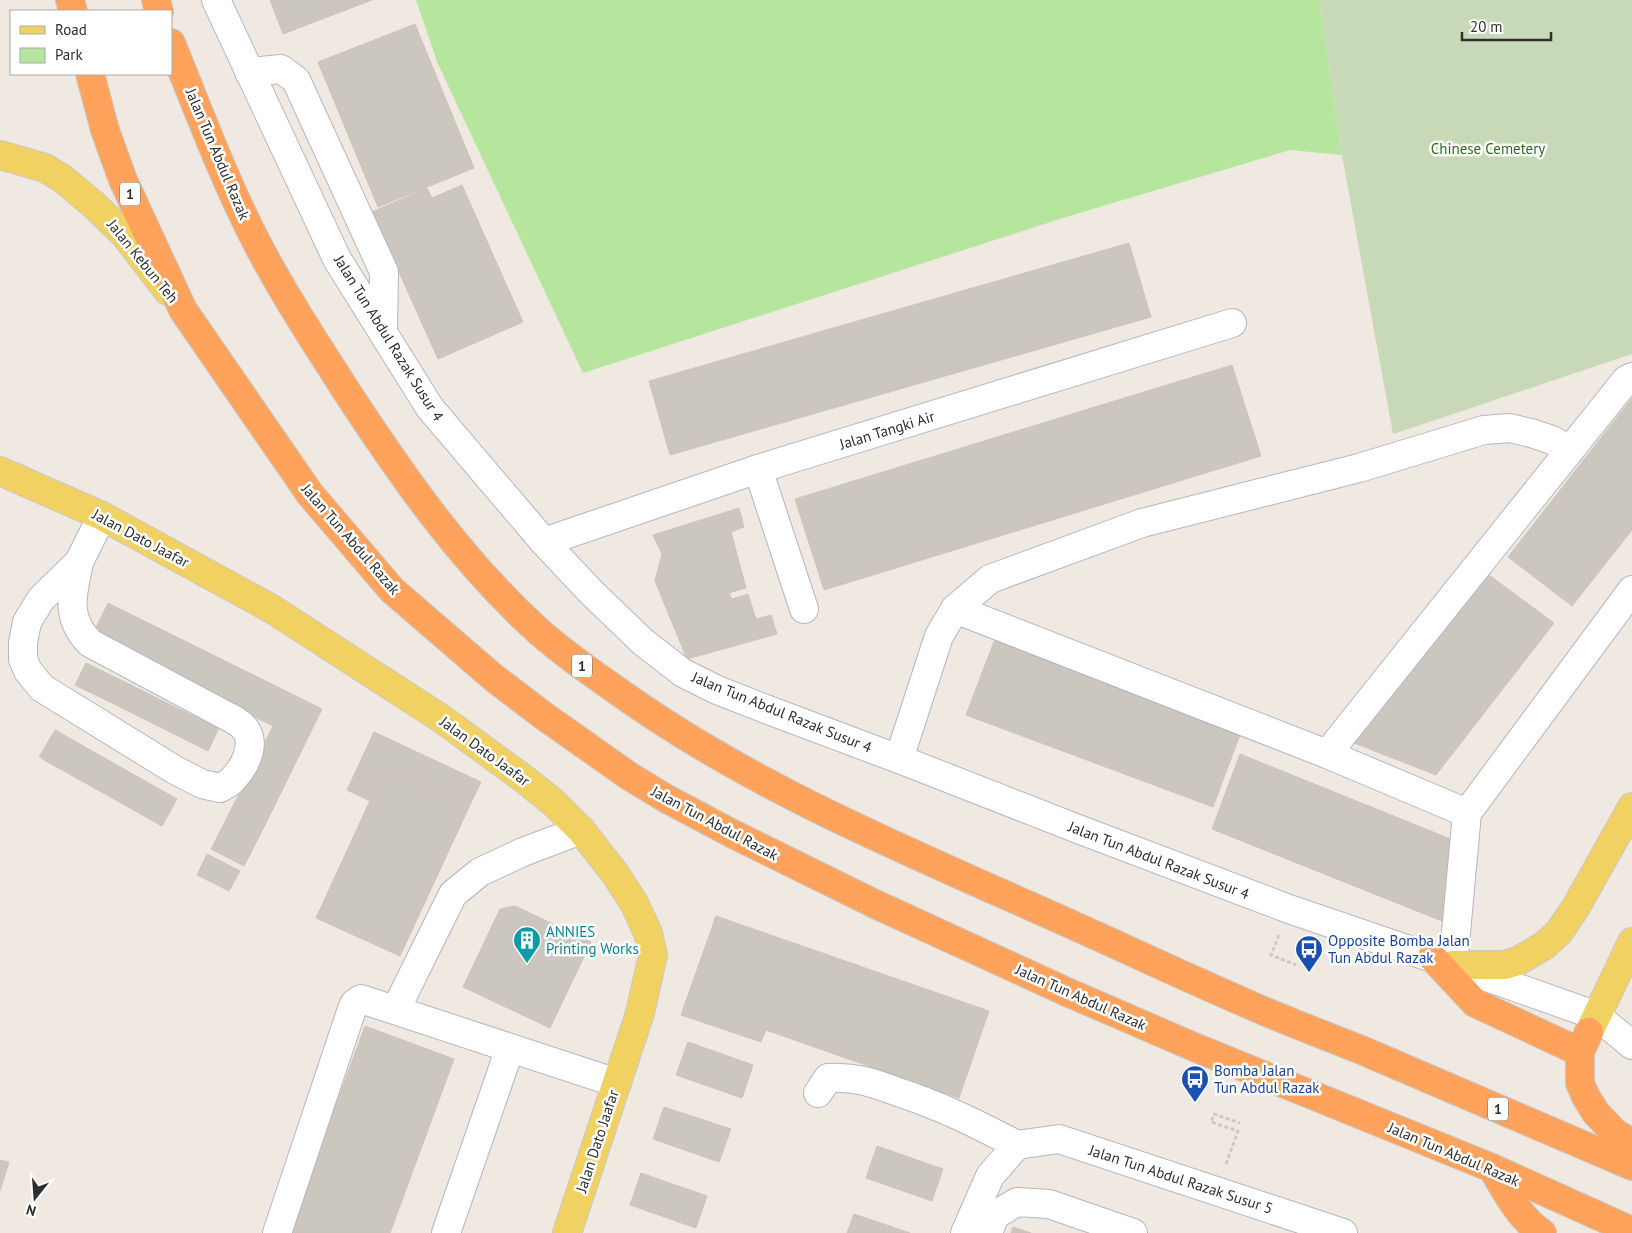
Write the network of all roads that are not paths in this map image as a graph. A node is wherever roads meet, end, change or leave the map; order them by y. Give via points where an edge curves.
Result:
1 (216, 0) edge
2 (172, 45) edge
3 (249, 72) junction
4 (90, 75) edge
5 (0, 155) edge
6 (183, 310) junction
7 (1232, 323) dead end
8 (383, 332) junction
9 (1632, 378) edge
10 (1570, 450) junction
11 (758, 469) junction
12 (0, 471) edge
13 (102, 516) junction
14 (544, 542) junction
15 (79, 562) junction
16 (1632, 590) edge
17 (955, 608) junction
18 (804, 609) dead end
19 (1327, 754) junction
20 (899, 759) junction
21 (1632, 807) edge
22 (1467, 813) junction
23 (581, 830) junction
24 (1632, 942) edge
25 (1442, 961) junction
26 (396, 1009) junction
27 (1588, 1033) junction
28 (1632, 1046) edge
29 (510, 1048) junction
30 (617, 1083) junction
31 (818, 1093) dead end
32 (1632, 1143) edge
33 (1017, 1144) junction
34 (1632, 1166) edge
35 (1492, 1168) junction
36 (1534, 1230) edge
37 (1632, 1231) edge
38 (277, 1233) edge
39 (446, 1233) edge
40 (567, 1233) edge
41 (965, 1233) edge
42 (988, 1233) edge
43 (1133, 1233) edge
44 (1343, 1233) edge

1 - 3 street, Jalan Tun Abdul Razak Susur 4
2 - 34 highway, Jalan Tun Abdul Razak / 1 via 259,248 317,346 380,442 451,540 492,586 538,631 585,668 691,740 856,828 1253,1006
3 - 8 street, Jalan Tun Abdul Razak Susur 4 via 337,259
3 - 8 street via 282,69 296,80 384,272
4 - 6 highway, Jalan Tun Abdul Razak / 1 via 123,180
5 - 6 main road, Jalan Kebun Teh via 44,168 94,205 125,235
6 - 35 highway, Jalan Tun Abdul Razak / 1 via 310,494 392,590 494,678 630,776 667,799 827,881 1062,989 1194,1047
7 - 11 street, Jalan Tangki Air
8 - 14 street, Jalan Tun Abdul Razak Susur 4 via 430,408
9 - 10 street via 1626,380
10 - 17 street via 1524,431 1510,428 1484,430 1359,468 1142,523 990,579
10 - 19 street
11 - 14 street, Jalan Tangki Air
11 - 18 street
12 - 13 main road, Jalan Dato Jaafar
13 - 15 street
13 - 23 main road, Jalan Dato Jaafar via 272,609 442,719 524,779
14 - 20 street, Jalan Tun Abdul Razak Susur 4 via 643,642 683,673 717,690
15 - 15 street via 41,599 27,622 23,659 28,671 42,688 175,770 202,784 220,788 233,781 246,761 250,743 247,732 239,723 85,638 74,620 72,603
16 - 22 street
17 - 19 street
17 - 20 street via 939,636
19 - 22 street
20 - 25 street, Jalan Tun Abdul Razak Susur 4 via 1280,905
21 - 25 main road via 1576,907 1559,932 1545,945 1518,961 1504,965
22 - 25 street
23 - 26 street via 480,872 453,894
23 - 30 main road, Jalan Dato Jaafar via 634,903 648,933 653,955 640,1013
24 - 27 main road
25 - 27 street via 1476,988
26 - 29 street
26 - 38 street via 361,998 354,1004
27 - 28 street
27 - 32 highway via 1580,1083 1596,1113 1614,1132
29 - 30 street
29 - 39 street
30 - 40 main road, Jalan Dato Jaafar
31 - 33 street via 828,1078 860,1079 960,1115
33 - 41 street via 990,1176
33 - 44 street, Jalan Tun Abdul Razak Susur 5 via 1059,1139
35 - 36 highway
35 - 37 highway, Jalan Tun Abdul Razak / 1
42 - 43 street via 995,1215 1017,1202 1050,1204

